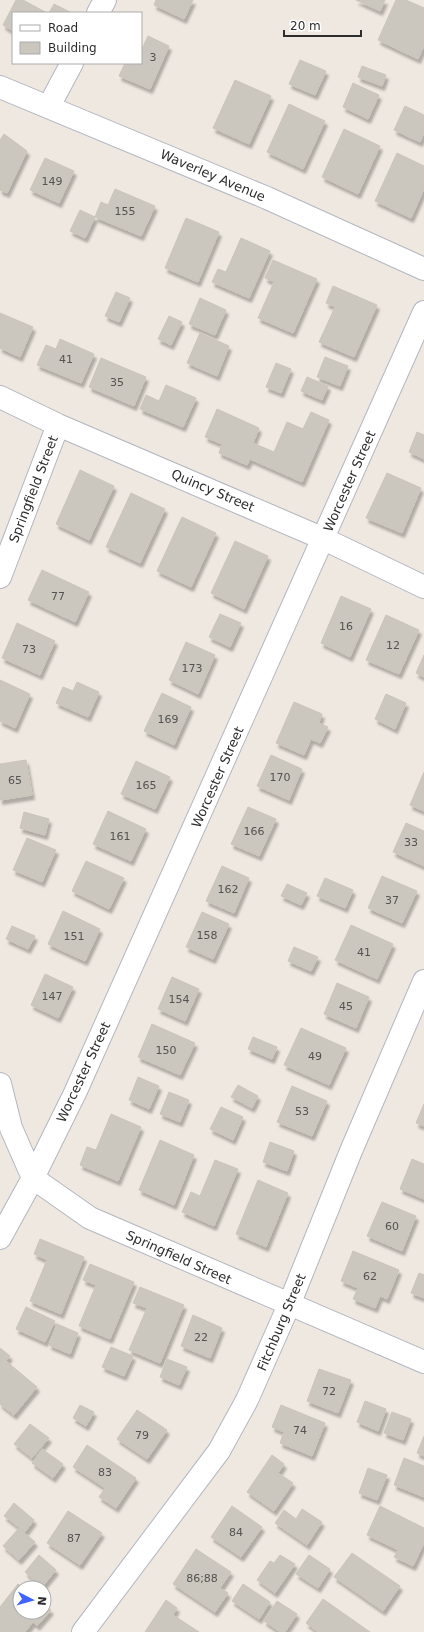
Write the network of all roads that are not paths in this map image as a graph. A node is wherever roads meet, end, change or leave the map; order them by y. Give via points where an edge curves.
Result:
1 (105, 0) edge
2 (99, 12) edge
3 (71, 64) edge
4 (0, 87) edge
5 (49, 106) junction
6 (424, 269) edge
7 (424, 312) edge
8 (0, 397) edge
9 (58, 424) junction
10 (324, 539) junction
11 (0, 577) edge
12 (424, 588) edge
13 (424, 981) edge
14 (0, 1084) edge
15 (34, 1178) junction
16 (0, 1238) edge
17 (289, 1305) junction
18 (424, 1362) edge
19 (83, 1632) edge

1 - 2 street
3 - 5 street
4 - 5 street, Waverley Avenue
5 - 6 street, Waverley Avenue via 267,198
7 - 10 street, Worcester Street
8 - 9 street, Quincy Street
9 - 10 street, Quincy Street
9 - 11 street, Springfield Street
10 - 12 street, Quincy Street
10 - 15 street, Worcester Street via 78,1086
13 - 17 street, Fitchburg Street
14 - 15 street, Springfield Street via 11,1128
15 - 16 street, Worcester Street
15 - 17 street, Springfield Street via 90,1218
17 - 18 street, Springfield Street
17 - 19 street, Fitchburg Street via 247,1400 219,1451

